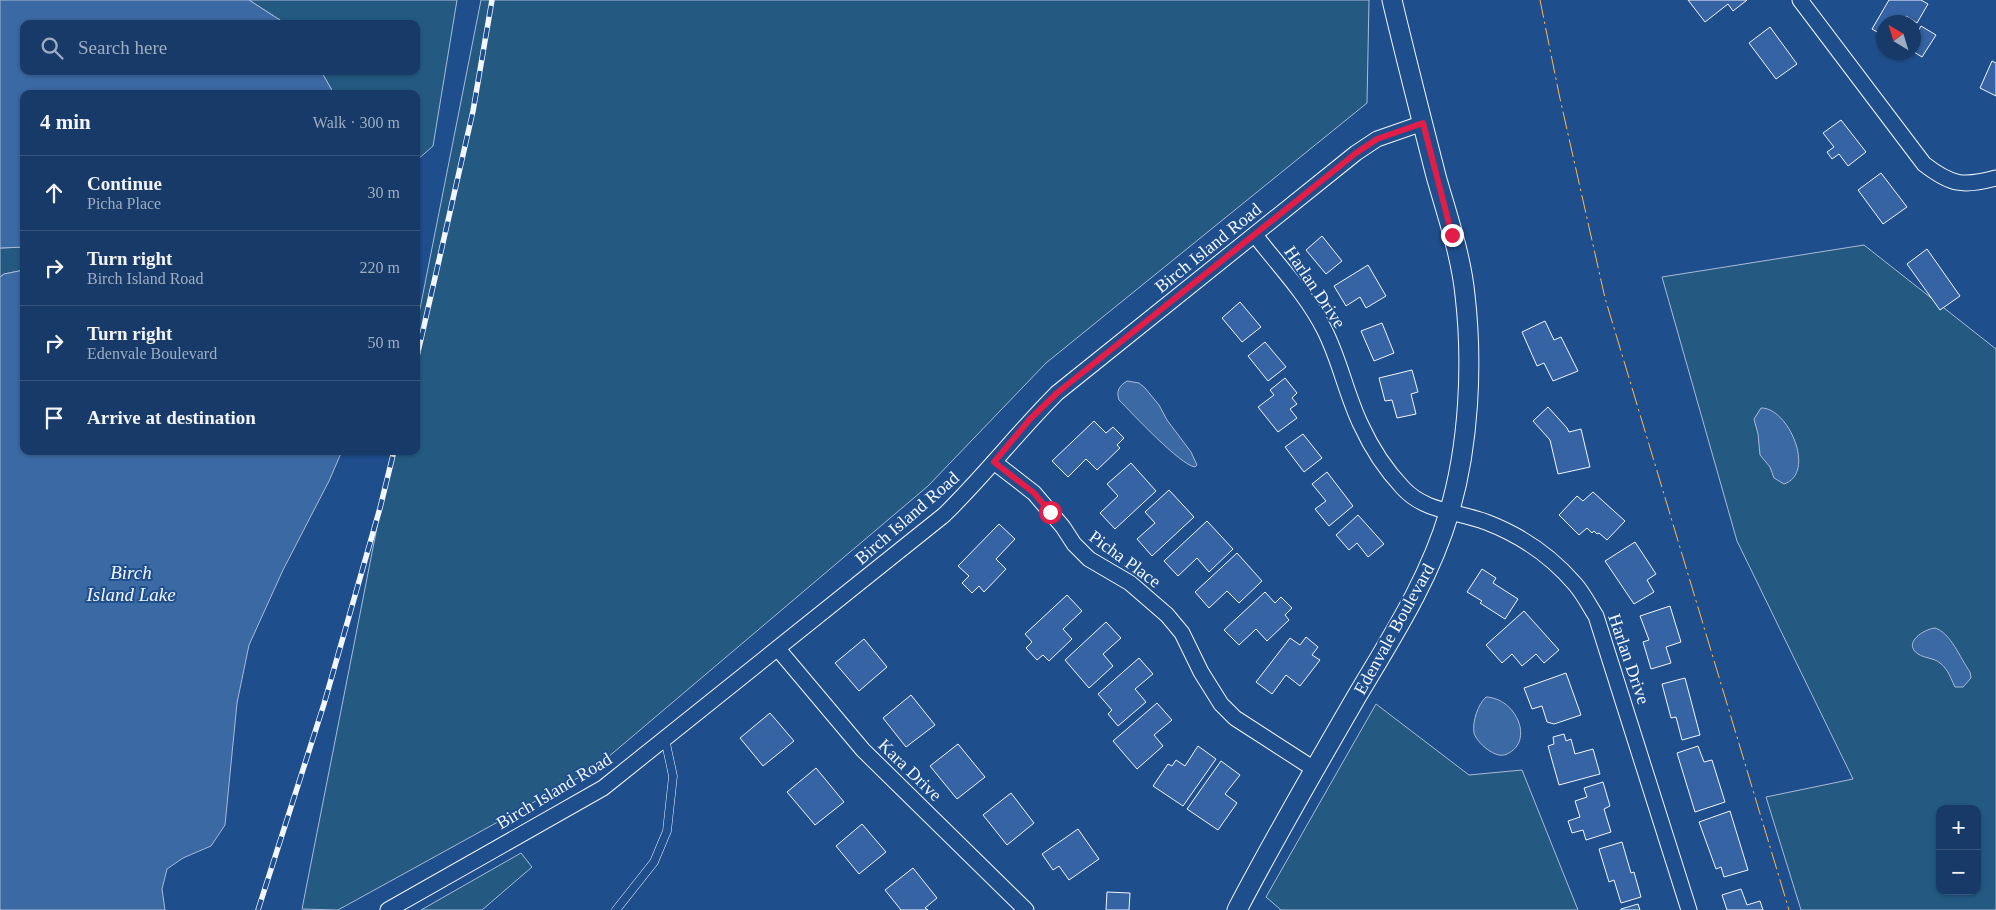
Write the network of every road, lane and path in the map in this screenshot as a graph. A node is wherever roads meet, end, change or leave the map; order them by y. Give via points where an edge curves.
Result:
1 (1392, 0) edge
2 (1800, 0) edge
3 (1423, 123) junction
4 (1996, 178) edge
5 (1254, 235) junction
6 (994, 462) junction
7 (1449, 513) junction
8 (778, 649) junction
9 (665, 739) junction
10 (1314, 769) junction
11 (388, 910) edge
12 (616, 910) edge
13 (1026, 910) edge
14 (1237, 910) edge
15 (1689, 910) edge

1 - 3 street, Edenvale Boulevard
2 - 4 street via 1924,164 1959,184
3 - 5 street, Birch Island Road via 1377,139
3 - 7 street, Edenvale Boulevard via 1465,291 1470,345 1467,406
5 - 6 street, Birch Island Road via 1057,393
5 - 7 street, Harlan Drive via 1324,328 1361,425 1380,458 1415,499
6 - 8 street, Birch Island Road via 944,515
6 - 10 street, Picha Place via 1034,493 1089,559 1130,583 1167,615 1182,633 1221,704 1235,718
7 - 10 street, Edenvale Boulevard via 1427,574
7 - 15 street, Harlan Drive via 1484,521 1518,536 1549,558 1576,584 1596,616
8 - 9 street, Birch Island Road
8 - 13 street, Kara Drive via 862,750
9 - 11 street, Birch Island Road via 603,788
9 - 12 lane via 673,776 667,831 654,862
10 - 14 street, Edenvale Boulevard

